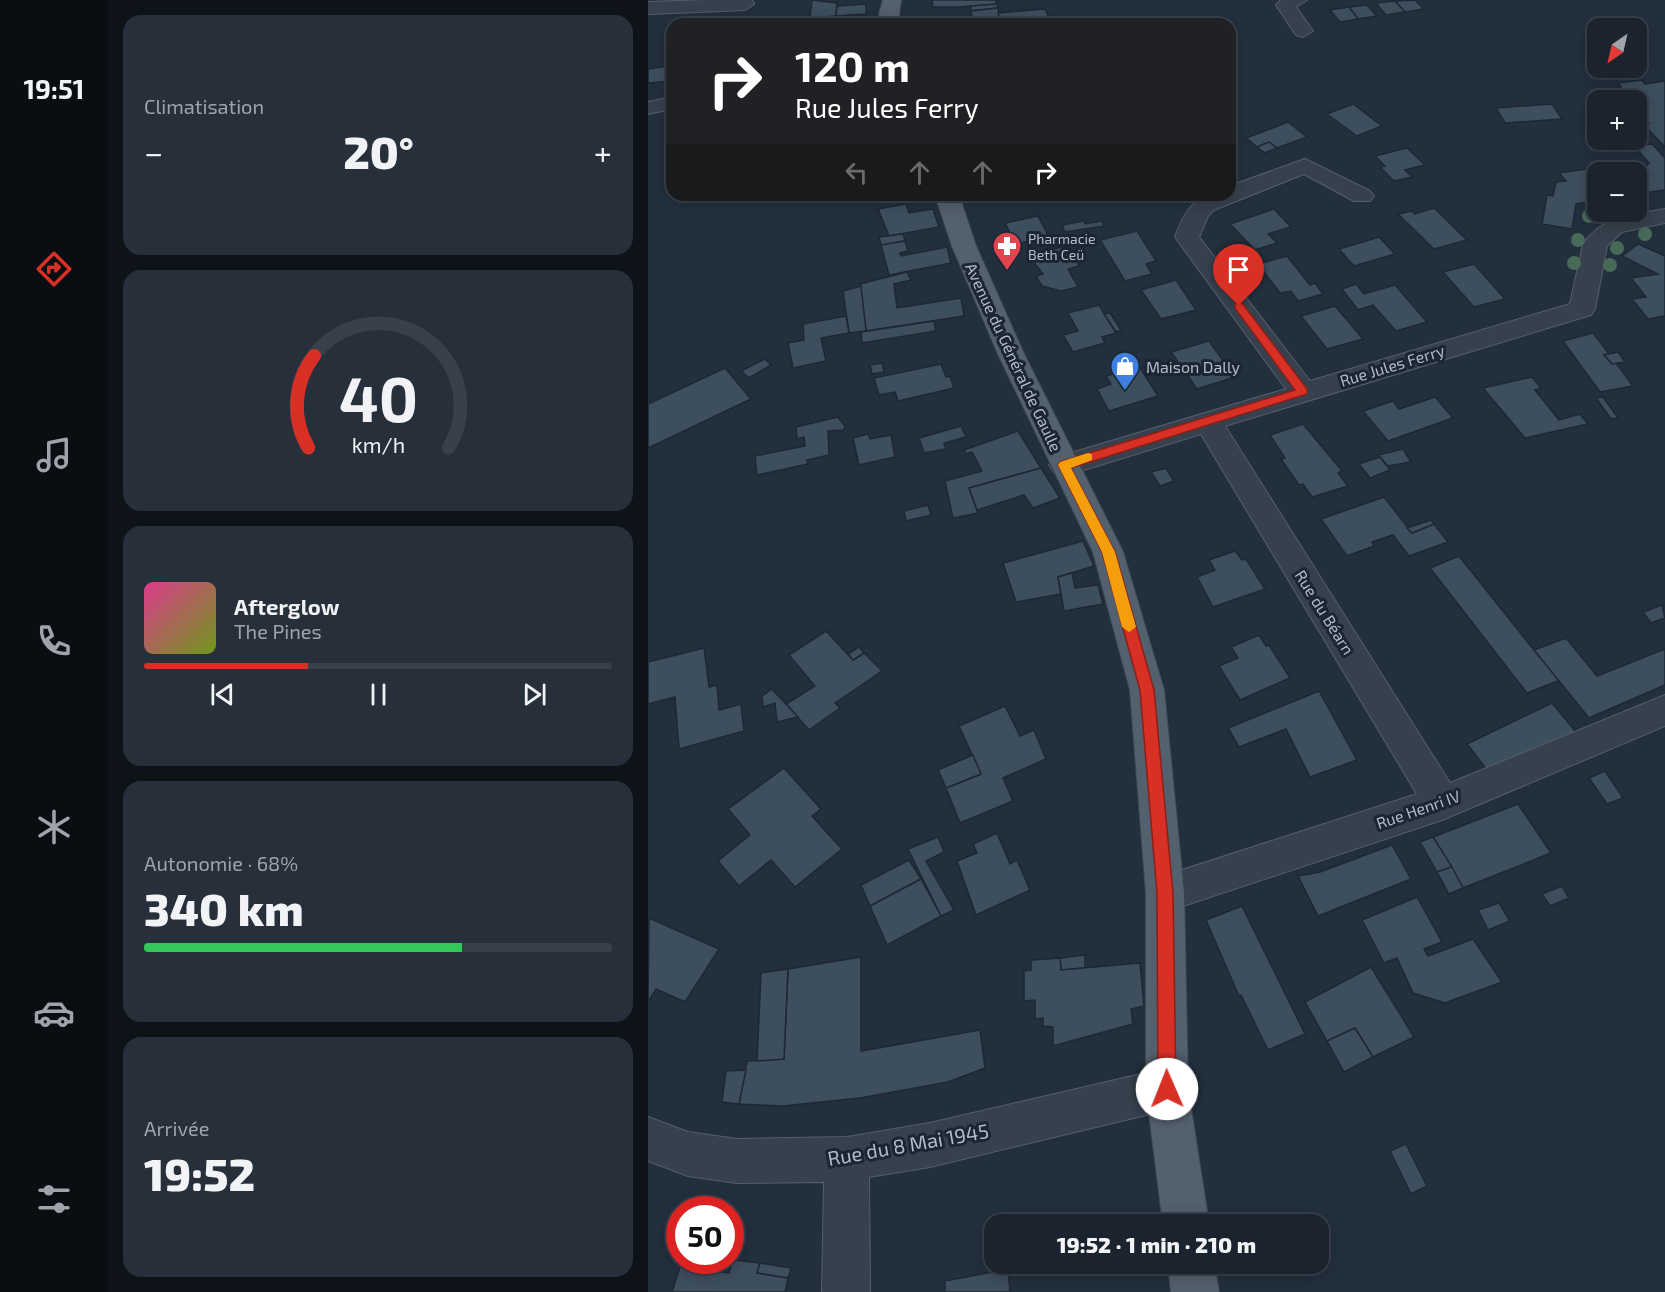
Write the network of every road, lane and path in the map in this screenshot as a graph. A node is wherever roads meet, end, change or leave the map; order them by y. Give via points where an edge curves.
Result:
1 (892, 0) edge
2 (1298, 0) edge
3 (745, 4) dead end
4 (648, 8) edge
5 (890, 18) edge
6 (1303, 32) dead end
7 (666, 104) edge
8 (648, 108) edge
9 (1236, 192) edge
10 (1362, 196) dead end
11 (949, 201) edge
12 (1212, 201) edge
13 (1665, 216) edge
14 (1303, 392) junction
15 (1208, 422) junction
16 (1064, 465) junction
17 (1665, 710) edge
18 (1442, 803) junction
19 (1165, 893) junction
20 (1167, 1089) junction
21 (648, 1139) edge
22 (847, 1159) junction
23 (1185, 1214) edge
24 (1193, 1274) edge
25 (846, 1292) edge
26 (1195, 1292) edge

1 - 5 main road
2 - 6 street via 1285,5
3 - 4 street
7 - 8 street
9 - 10 street via 1305,166
11 - 16 main road, Avenue du Général de Gaulle via 963,246
12 - 14 street via 1204,204 1193,220 1188,237
13 - 14 street, Rue Jules Ferry via 1614,226 1595,244 1582,309
14 - 15 street, Rue Jules Ferry
15 - 16 street, Rue Jules Ferry
15 - 18 street, Rue du Béarn
16 - 19 main road, Avenue du Général de Gaulle via 1108,552 1147,690
17 - 18 street, Rue Henri IV
18 - 19 street, Rue Henri IV
19 - 20 main road, Avenue du Général de Gaulle
20 - 22 street, Rue du 8 Mai 1945 via 930,1145
20 - 23 main road, Avenue du Général de Gaulle
21 - 22 street, Rue du 8 Mai 1945 via 688,1154 737,1161
22 - 25 street
24 - 26 main road

